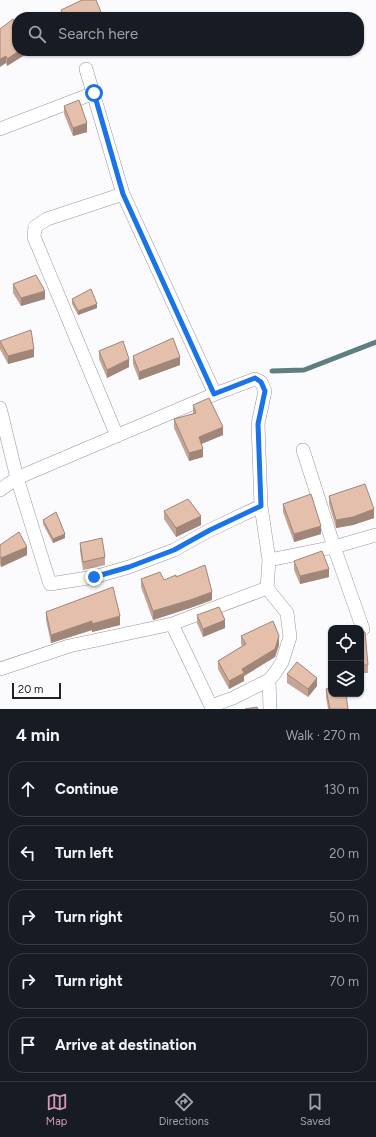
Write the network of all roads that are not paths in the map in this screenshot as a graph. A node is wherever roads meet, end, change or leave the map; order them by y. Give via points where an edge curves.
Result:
1 (86, 69) dead end
2 (94, 93) junction
3 (0, 129) edge
4 (123, 194) junction
5 (214, 394) junction
6 (0, 408) edge
7 (117, 436) junction
8 (303, 450) dead end
9 (17, 478) junction
10 (0, 490) edge
11 (261, 506) junction
12 (376, 535) edge
13 (334, 547) junction
14 (269, 560) junction
15 (267, 588) junction
16 (172, 624) junction
17 (362, 625) edge
18 (0, 669) edge
19 (269, 680) junction
20 (211, 708) edge
21 (270, 709) edge

1 - 2 street
2 - 3 street
2 - 4 street
4 - 5 street
4 - 7 street via 46,219 35,227 34,237
5 - 7 street
5 - 11 street via 255,378 261,382 265,391 258,424
6 - 9 street
7 - 9 street
8 - 13 street
9 - 10 street
9 - 11 street via 50,584 94,577 129,567 174,550
11 - 14 street
12 - 13 street
13 - 14 street
13 - 17 street
14 - 15 street
15 - 16 street
15 - 19 street via 287,613 290,637 282,662
16 - 18 street via 69,646
16 - 20 street
19 - 20 street
19 - 21 street

